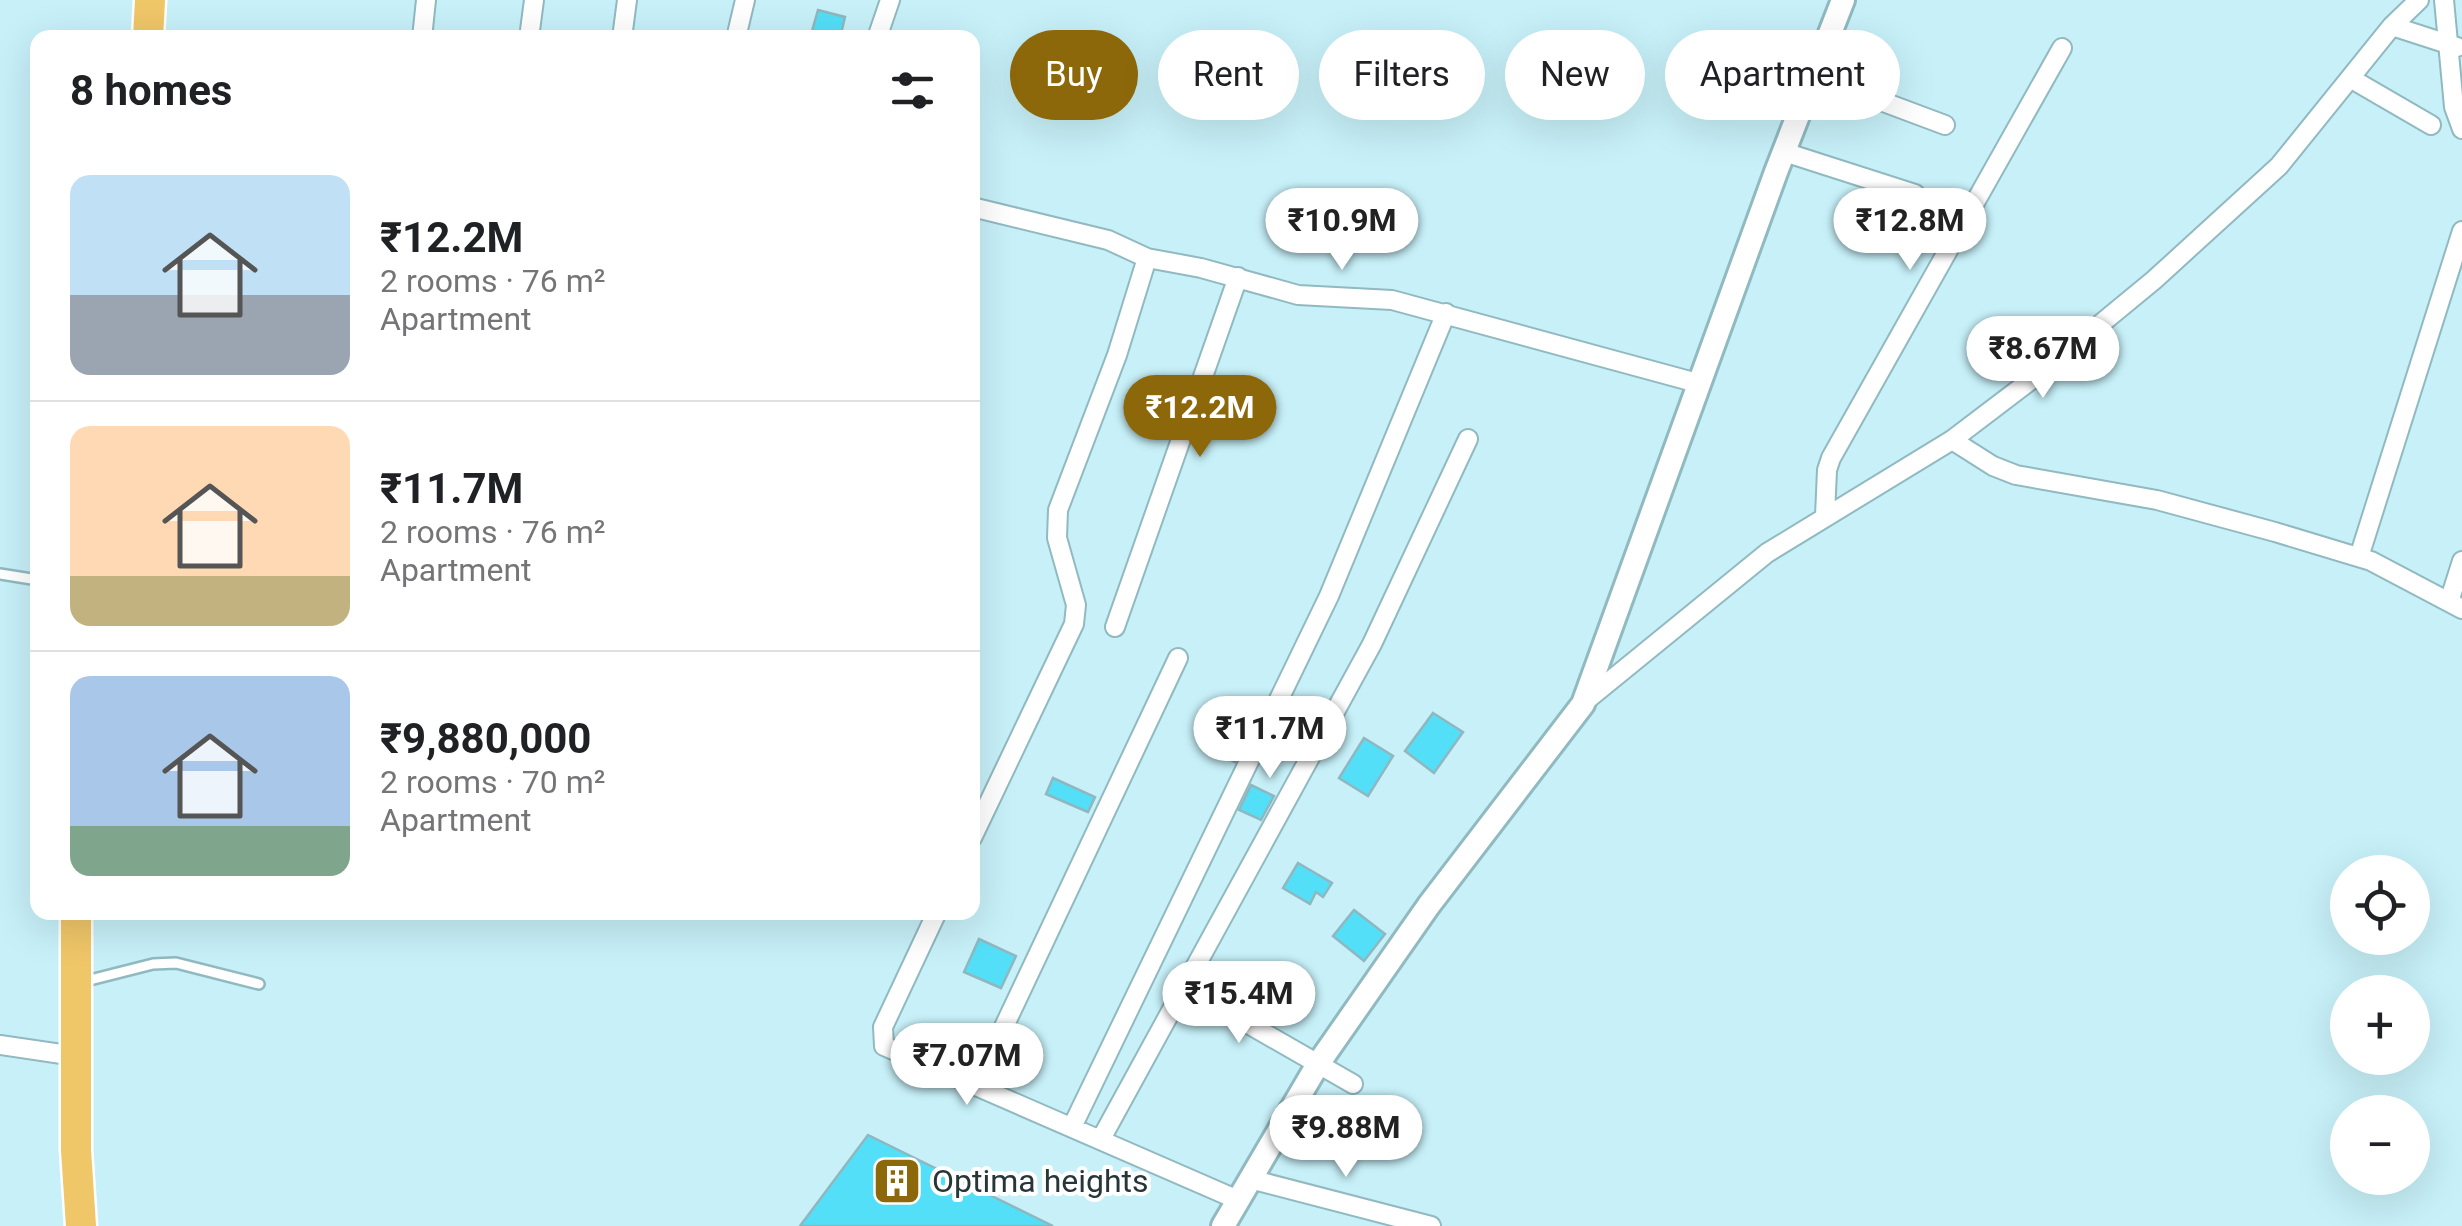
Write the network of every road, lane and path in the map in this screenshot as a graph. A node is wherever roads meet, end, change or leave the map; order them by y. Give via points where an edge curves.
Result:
1 (150, 0) edge
2 (426, 0) edge
3 (534, 0) edge
4 (627, 0) edge
5 (744, 0) edge
6 (890, 0) edge
7 (1843, 0) edge
8 (2418, 0) edge
9 (2444, 0) edge
10 (2392, 26) junction
11 (148, 30) edge
12 (423, 30) edge
13 (530, 30) edge
14 (623, 30) edge
15 (738, 30) edge
16 (880, 30) edge
17 (1832, 30) edge
18 (2456, 46) edge
19 (2062, 48) dead end
20 (2350, 78) junction
21 (1900, 108) edge
22 (1797, 120) edge
23 (2431, 124) dead end
24 (1945, 125) dead end
25 (2462, 129) edge
26 (1784, 152) junction
27 (1915, 194) dead end
28 (980, 209) edge
29 (2462, 231) edge
30 (1146, 258) junction
31 (1238, 277) junction
32 (1446, 313) junction
33 (1701, 384) junction
34 (1468, 438) dead end
35 (1952, 440) junction
36 (1826, 516) junction
37 (2359, 558) junction
38 (2462, 561) edge
39 (0, 574) edge
40 (30, 579) edge
41 (2455, 605) edge
42 (1116, 627) dead end
43 (1178, 658) dead end
44 (1583, 704) junction
45 (980, 821) edge
46 (76, 920) edge
47 (934, 920) edge
48 (260, 984) dead end
49 (74, 985) junction
50 (1184, 987) junction
51 (0, 1045) edge
52 (75, 1056) junction
53 (1318, 1064) junction
54 (1353, 1084) dead end
55 (976, 1086) junction
56 (1072, 1126) junction
57 (1101, 1139) junction
58 (1244, 1190) junction
59 (85, 1223) edge
60 (1223, 1226) edge
61 (1431, 1226) edge

1 - 11 highway
2 - 12 street
3 - 13 street
4 - 14 street
5 - 15 street
6 - 16 street
7 - 17 street
8 - 10 street
9 - 18 street
10 - 18 street
10 - 20 street
18 - 25 street via 2454,107
19 - 36 street via 1831,458
20 - 23 street
20 - 35 street via 2279,166 2215,228
21 - 24 street
22 - 26 street
26 - 27 street
26 - 33 street
28 - 30 street via 1108,240
29 - 37 street
30 - 31 street
30 - 45 street via 1118,355 1058,510 1074,624
31 - 32 street via 1298,295 1376,297
31 - 42 street
32 - 33 street
32 - 56 street via 1329,596
33 - 44 street
34 - 50 street via 1372,644
35 - 36 street
35 - 37 street via 2016,475 2202,511
36 - 44 street via 1767,553
37 - 41 street
38 - 41 street
39 - 40 lane
43 - 55 street
44 - 53 street
46 - 49 highway
47 - 55 street via 882,1040 891,1051
48 - 49 lane via 176,963
49 - 52 highway
50 - 53 street
50 - 57 street
51 - 52 street
52 - 59 highway
53 - 54 street
53 - 58 street
55 - 56 street
56 - 57 street
57 - 58 street
58 - 60 street
58 - 61 street

